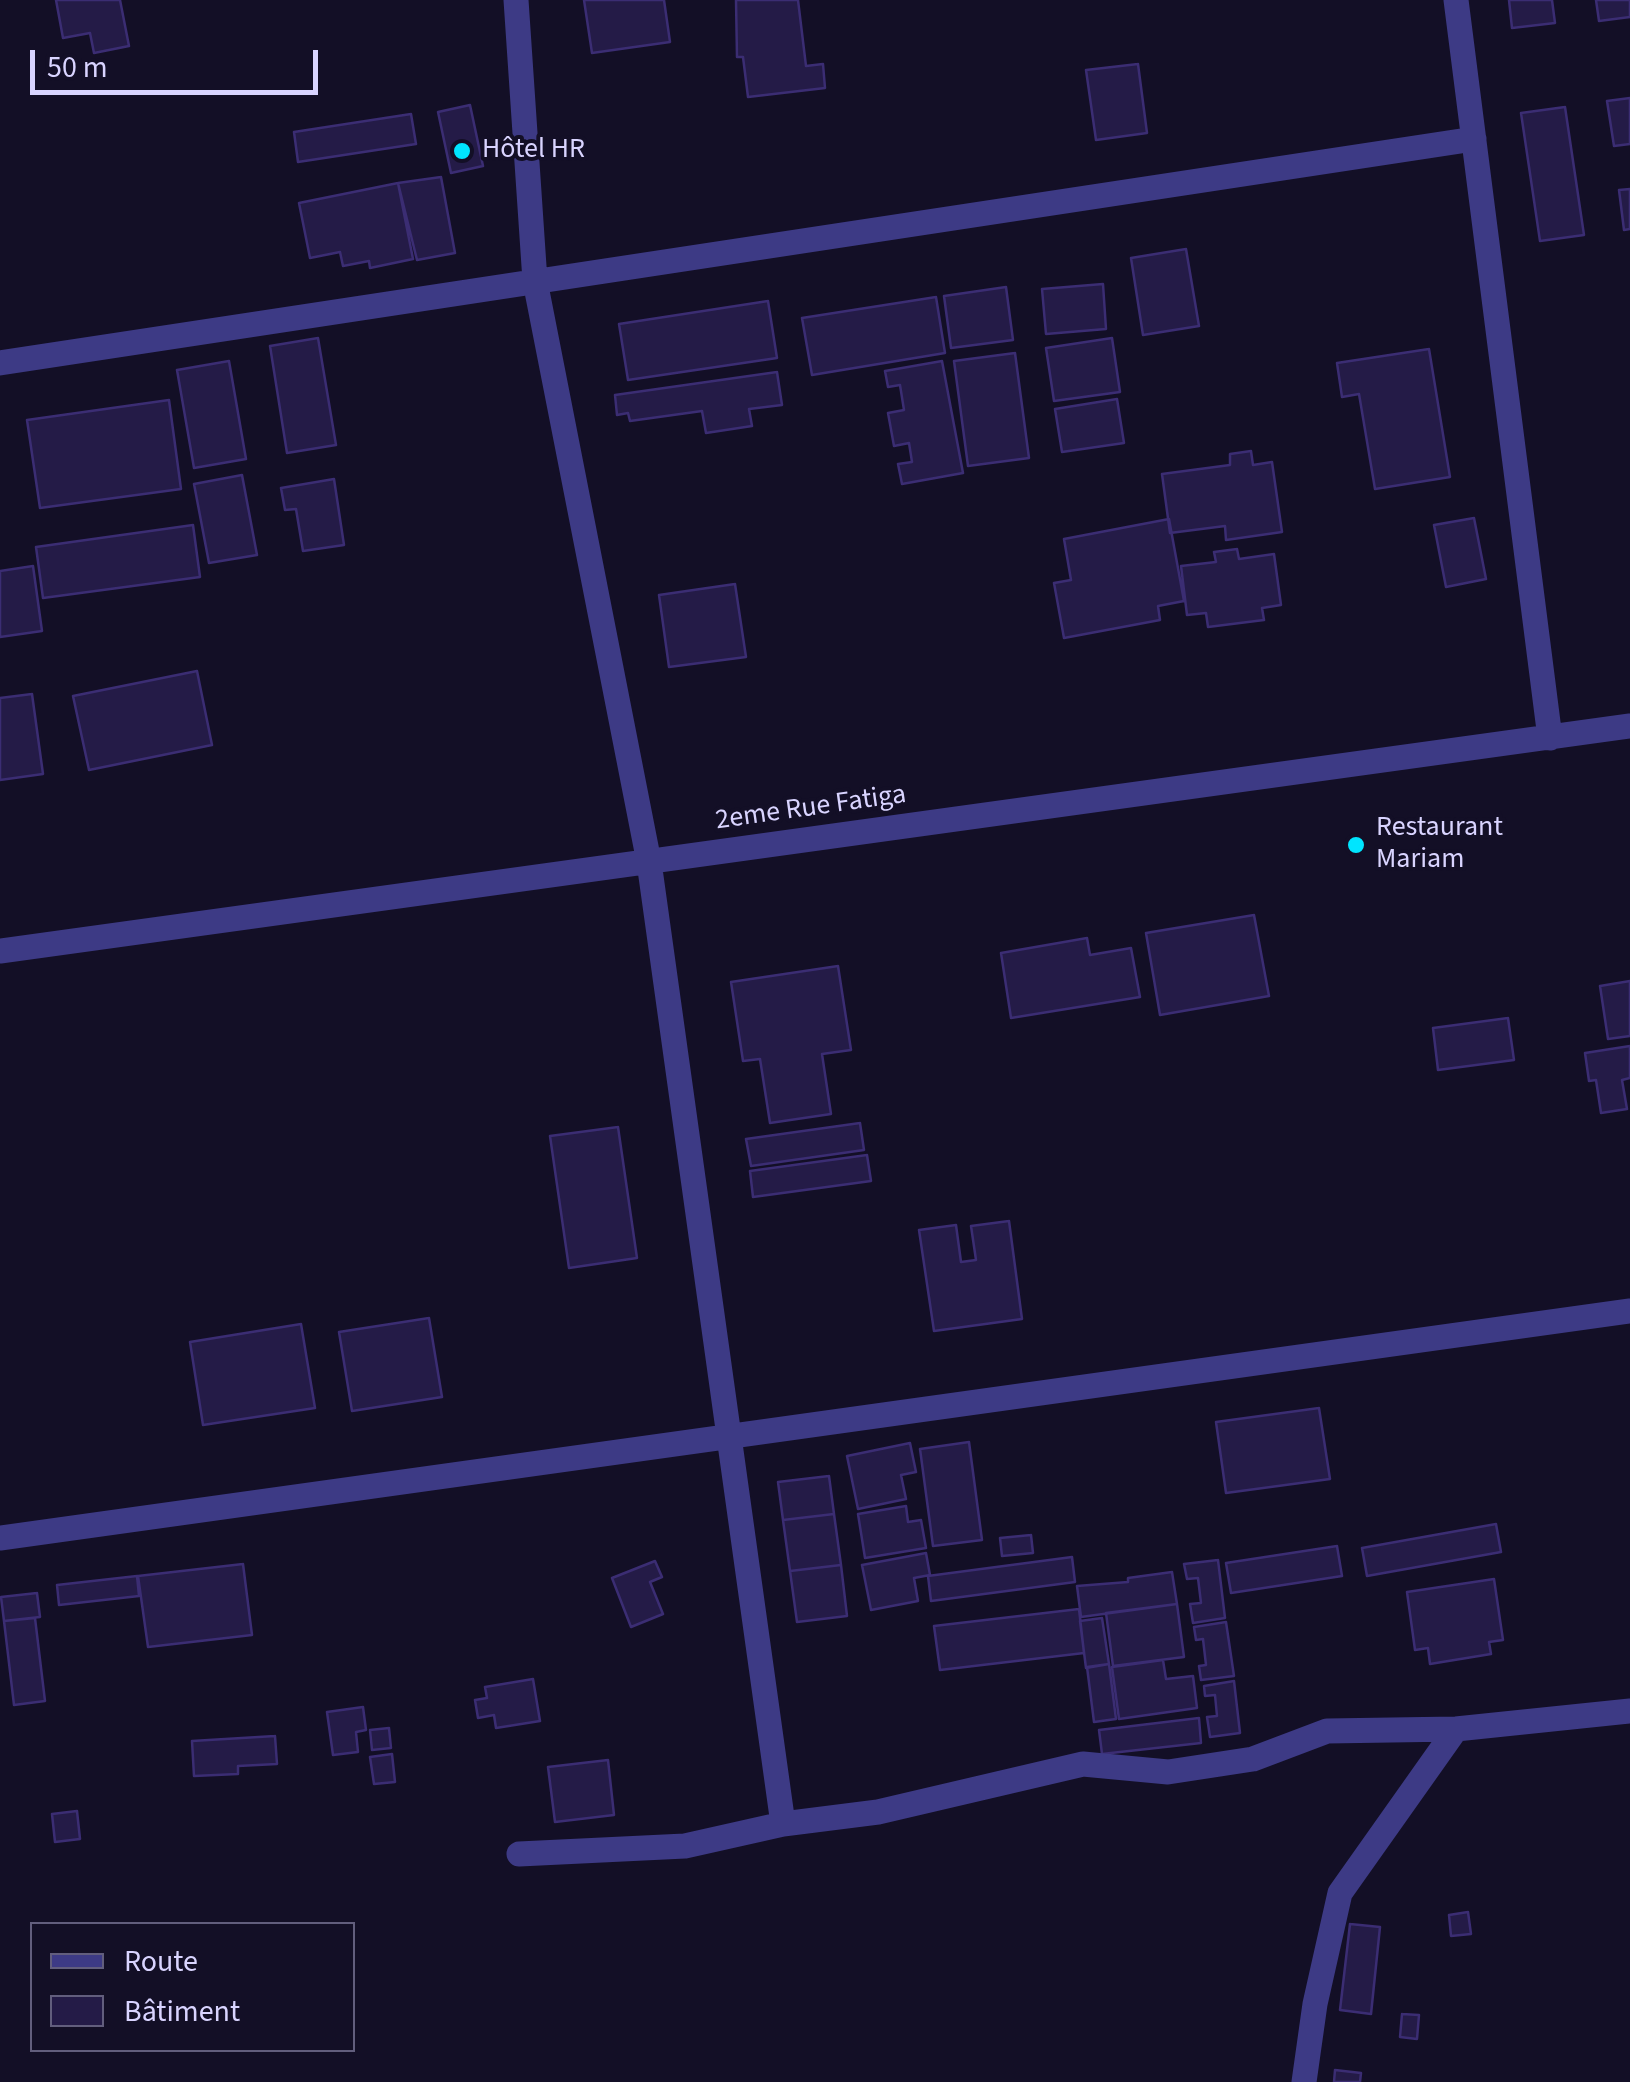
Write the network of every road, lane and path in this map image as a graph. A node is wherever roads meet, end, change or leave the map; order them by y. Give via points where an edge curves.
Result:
1 (516, 0) edge
2 (1456, 0) edge
3 (1474, 139) junction
4 (536, 281) junction
5 (0, 363) edge
6 (1630, 726) edge
7 (1550, 738) junction
8 (649, 862) junction
9 (0, 951) edge
10 (1630, 1311) edge
11 (727, 1438) junction
12 (0, 1538) edge
13 (1630, 1711) edge
14 (1456, 1729) junction
15 (783, 1824) junction
16 (519, 1854) dead end
17 (1304, 2082) edge

1 - 4 street
2 - 3 street
3 - 4 street
3 - 7 street
4 - 5 street
4 - 8 street
6 - 7 street, 2eme Rue Fatiga
7 - 8 street, 2eme Rue Fatiga
8 - 9 street, 2eme Rue Fatiga
8 - 11 street
10 - 11 street
11 - 12 street
11 - 15 street
13 - 14 street
14 - 15 street via 1327,1731 1253,1758 1168,1772 1082,1764 878,1812
14 - 17 street via 1340,1894
15 - 16 street via 685,1846

